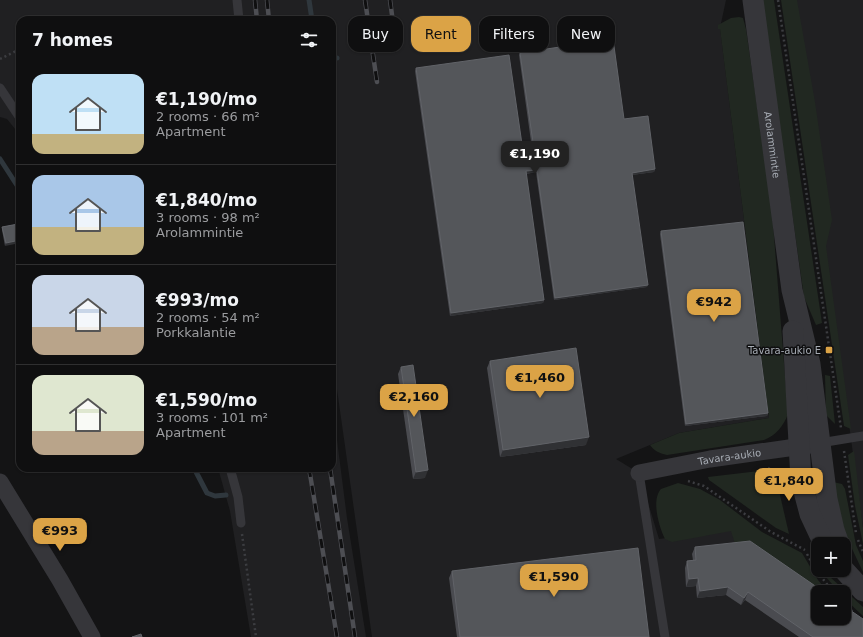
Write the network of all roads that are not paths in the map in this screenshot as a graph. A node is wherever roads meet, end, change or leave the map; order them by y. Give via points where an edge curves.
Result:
1 (237, 0) edge
2 (753, 0) edge
3 (239, 16) edge
4 (0, 88) edge
5 (16, 112) edge
6 (792, 290) junction
7 (863, 436) edge
8 (820, 443) junction
9 (798, 447) junction
10 (231, 472) edge
11 (639, 473) joint
12 (0, 482) edge
13 (241, 523) road end
14 (813, 537) edge
15 (836, 537) edge
16 (92, 637) edge
17 (665, 637) edge

1 - 3 lane
2 - 6 street, Arolammintie
4 - 5 lane
6 - 8 street, Arolammintie via 810,364
6 - 9 street, Arolammintie
7 - 8 lane
8 - 9 street, Tavara-aukio
8 - 15 street, Arolammintie via 827,499
9 - 11 street, Tavara-aukio via 710,459
9 - 14 street, Arolammintie via 804,498
10 - 13 lane via 238,497
11 - 17 lane
12 - 16 street

